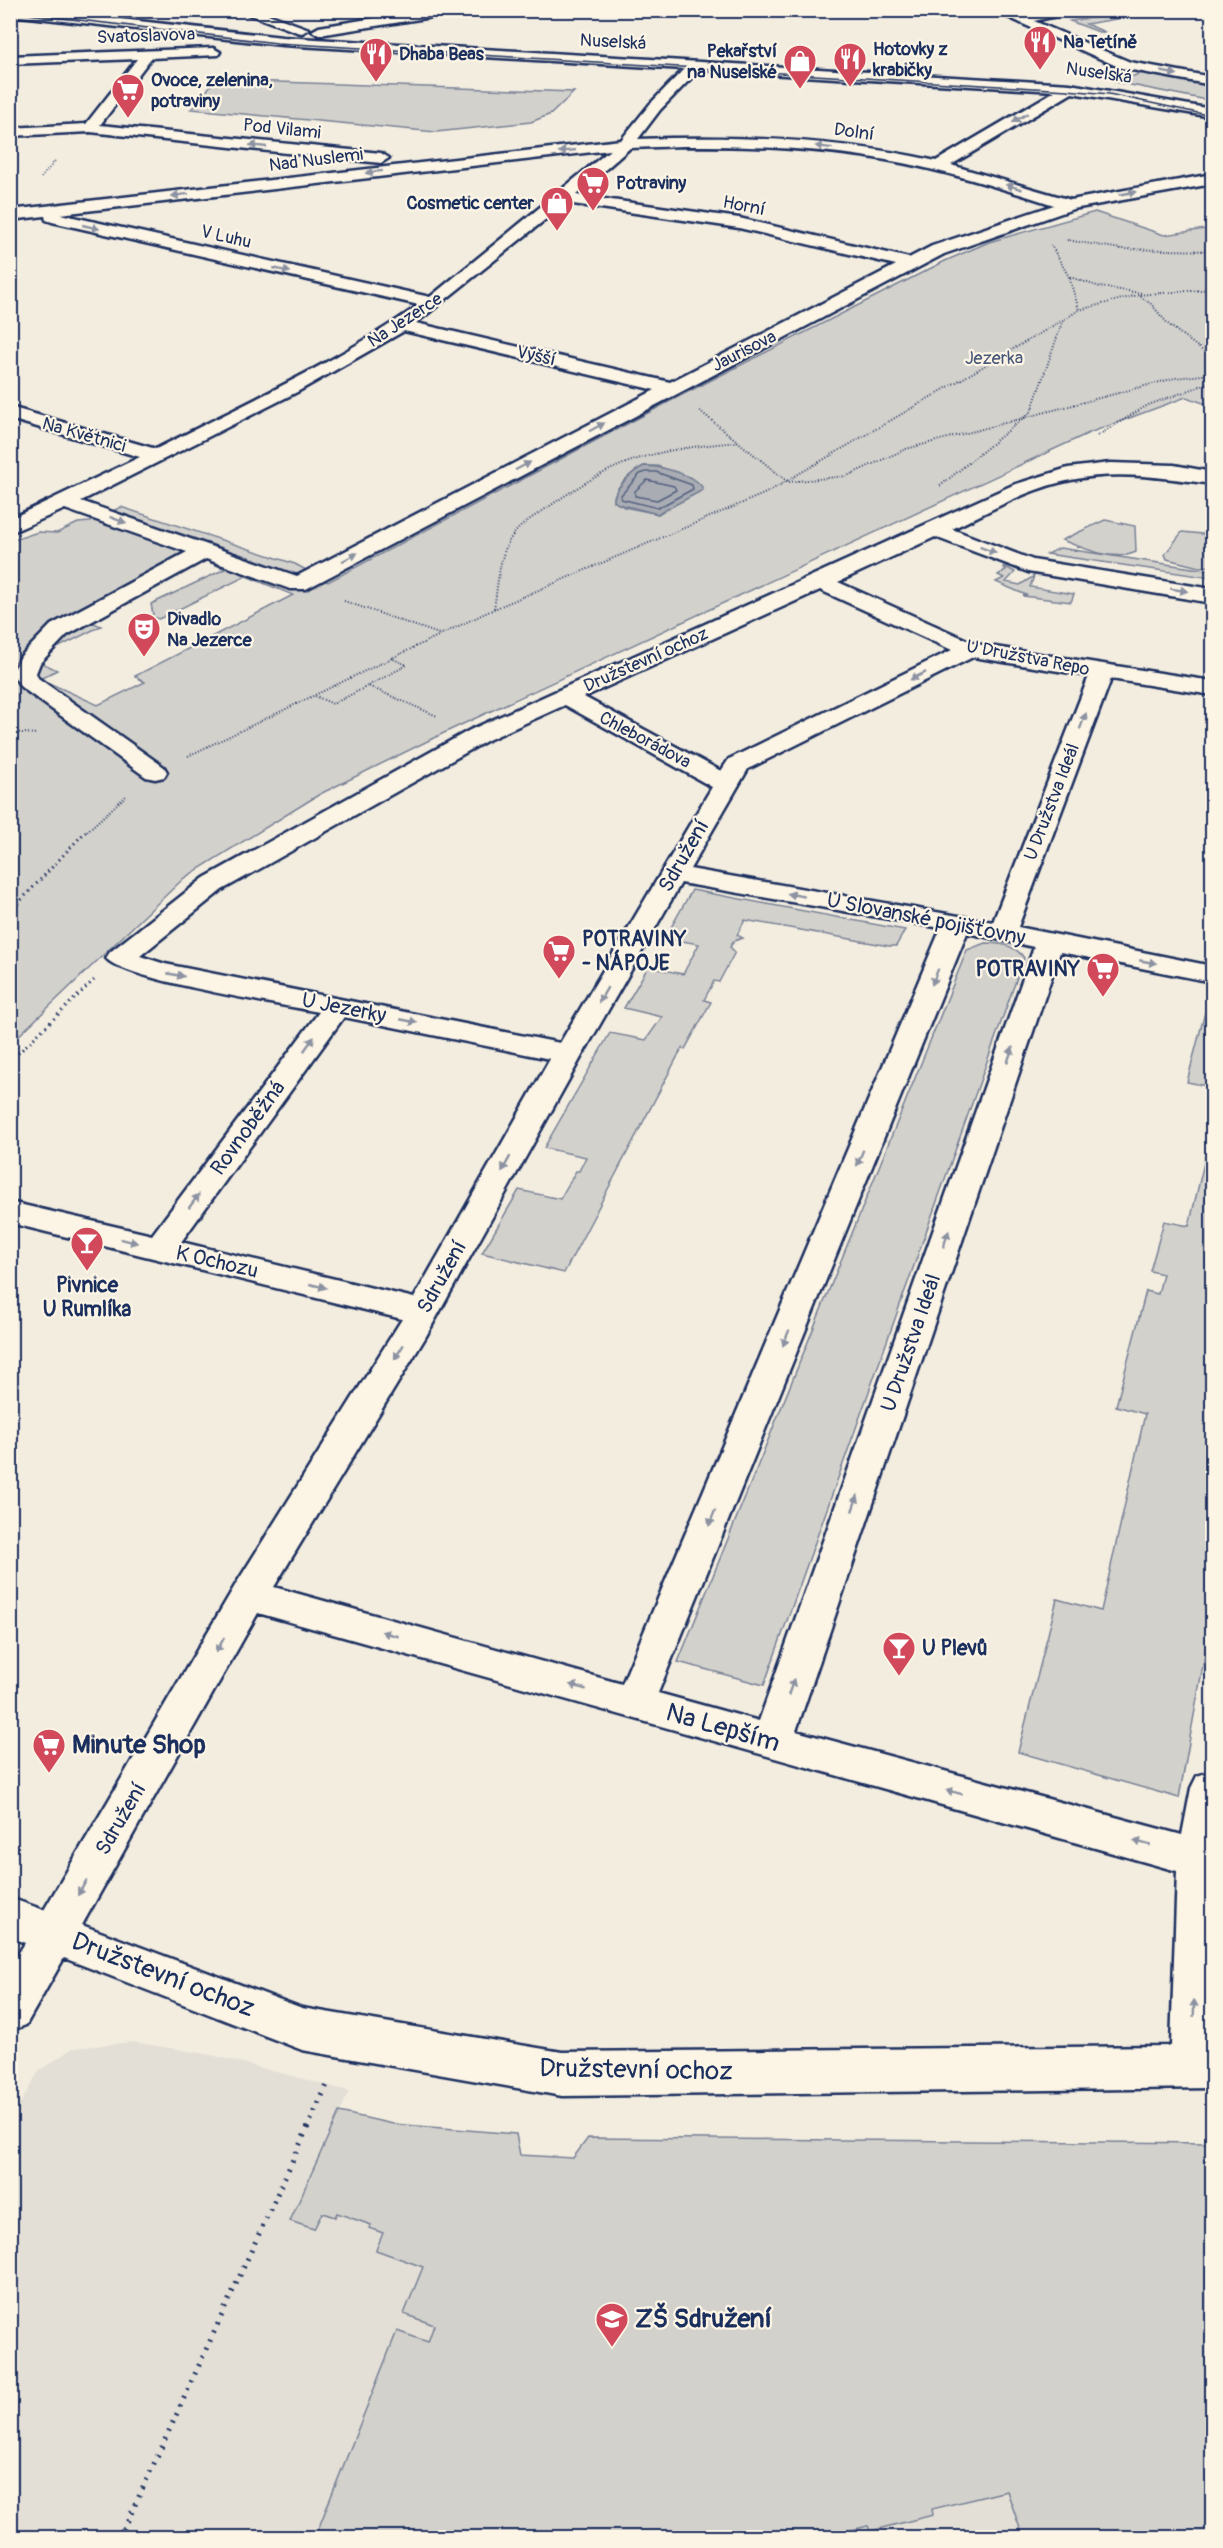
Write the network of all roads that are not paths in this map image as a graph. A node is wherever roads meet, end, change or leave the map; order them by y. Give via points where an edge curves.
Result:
1 (243, 10) edge
2 (451, 10) edge
3 (998, 10) edge
4 (1077, 10) edge
5 (10, 11) edge
6 (1019, 19) junction
7 (314, 32) junction
8 (282, 41) junction
9 (335, 45) junction
10 (147, 55) junction
11 (10, 60) edge
12 (695, 66) junction
13 (1212, 81) edge
14 (1070, 88) junction
15 (1212, 113) edge
16 (90, 129) junction
17 (10, 132) edge
18 (626, 144) junction
19 (442, 165) junction
20 (937, 167) junction
21 (1212, 179) edge
22 (565, 198) junction
23 (1070, 205) junction
24 (10, 206) edge
25 (35, 212) junction
26 (10, 215) edge
27 (912, 264) junction
28 (434, 303) junction
29 (402, 325) junction
30 (671, 388) junction
31 (10, 413) edge
32 (159, 456) junction
33 (1212, 478) edge
34 (63, 501) junction
35 (10, 527) edge
36 (934, 529) junction
37 (204, 551) junction
38 (820, 582) junction
39 (1212, 596) edge
40 (970, 650) junction
41 (1102, 672) junction
42 (1212, 688) edge
43 (565, 696) junction
44 (155, 772) road end
45 (726, 784) junction
46 (674, 874) junction
47 (957, 923) junction
48 (1002, 933) junction
49 (1049, 943) junction
50 (120, 958) joint
51 (1212, 974) edge
52 (337, 1007) junction
53 (568, 1054) junction
54 (10, 1212) edge
55 (160, 1248) junction
56 (423, 1312) junction
57 (249, 1595) junction
58 (634, 1703) junction
59 (772, 1742) junction
60 (1212, 1788) edge
61 (1199, 1858) junction
62 (10, 1917) edge
63 (56, 1934) junction
64 (10, 2010) edge
65 (1204, 2067) edge

1 - 7 street
2 - 7 street
3 - 6 street
4 - 6 street
5 - 8 street, Nuselská
6 -> 13 street via 1126,65
7 - 8 street
7 - 9 street
8 - 9 street, Nuselská
8 - 10 street, Svatoslavova via 232,51
9 - 12 street, Nuselská
10 - 11 street, Svatoslavova
10 - 16 street
12 - 14 street, Nuselská
12 - 18 street, Na Jezerce via 655,106
14 - 15 street, Nuselská
14 -> 20 street
16 - 17 street, Pod Vilami
19 -> 16 street, Pod Vilami
18 -> 19 street, Nad Nuslemi
20 -> 18 street, Dolní via 860,152 778,143
18 - 22 street, Na Jezerce
19 -> 25 street, Nad Nuslemi
23 -> 20 street, Dolní
23 -> 21 street, Jaurisova
22 - 27 street, Horní via 739,224
22 - 28 street, Na Jezerce
23 - 27 street, Jaurisova via 957,242
24 - 25 street, V Luhu
25 - 26 street, Nad Nuslemi
25 -> 28 street, V Luhu
27 - 30 street, Jaurisova
28 - 29 street, Na Jezerce
29 - 30 street, Vyšší
29 - 32 street, Na Jezerce
37 -> 30 street, Jaurisova via 298,584
31 - 32 street, Na Květnici
32 - 34 street, Na Jezerce
33 - 36 street, Družstevní ochoz via 1124,468 1082,472 1039,481
34 - 35 street, Na Jezerce
34 -> 37 street
36 - 38 street, Družstevní ochoz
36 -> 39 street via 1028,566
37 - 44 street via 59,630 29,661 24,673 29,681
38 - 40 street, U Družstva Repo
38 - 43 street, Družstevní ochoz
40 - 41 street, U Družstva Repo
40 -> 45 street, Sdružení via 738,764
41 - 42 street, U Družstva Repo
48 -> 41 street, U Družstva Ideál
43 - 45 street, Chleborádova
43 - 50 street, Družstevní ochoz via 478,735 213,884
45 - 46 street, Sdružení
47 -> 46 street, U Slovanské pojišťovny
46 -> 53 street, Sdružení
47 - 48 street, U Slovanské pojišťovny
47 -> 58 street
48 - 49 street, U Slovanské pojišťovny
49 -> 51 street, U Slovanské pojišťovny
59 -> 49 street, U Družstva Ideál
50 -> 52 street, U Jezerky via 159,971
52 -> 53 street, U Jezerky
55 -> 52 street, Rovnoběžná
53 -> 56 street, Sdružení
54 -> 55 street, K Ochozu
55 -> 56 street, K Ochozu
56 -> 57 street, Sdružení
58 -> 57 street, Na Lepším
57 -> 63 street, Sdružení
58 - 59 street, Na Lepším
61 -> 59 street, Na Lepším
60 - 61 street
65 -> 61 street via 1193,2017
62 - 63 street, Družstevní ochoz
63 - 64 street, Sdružení
63 - 65 street, Družstevní ochoz via 302,2029 562,2074

